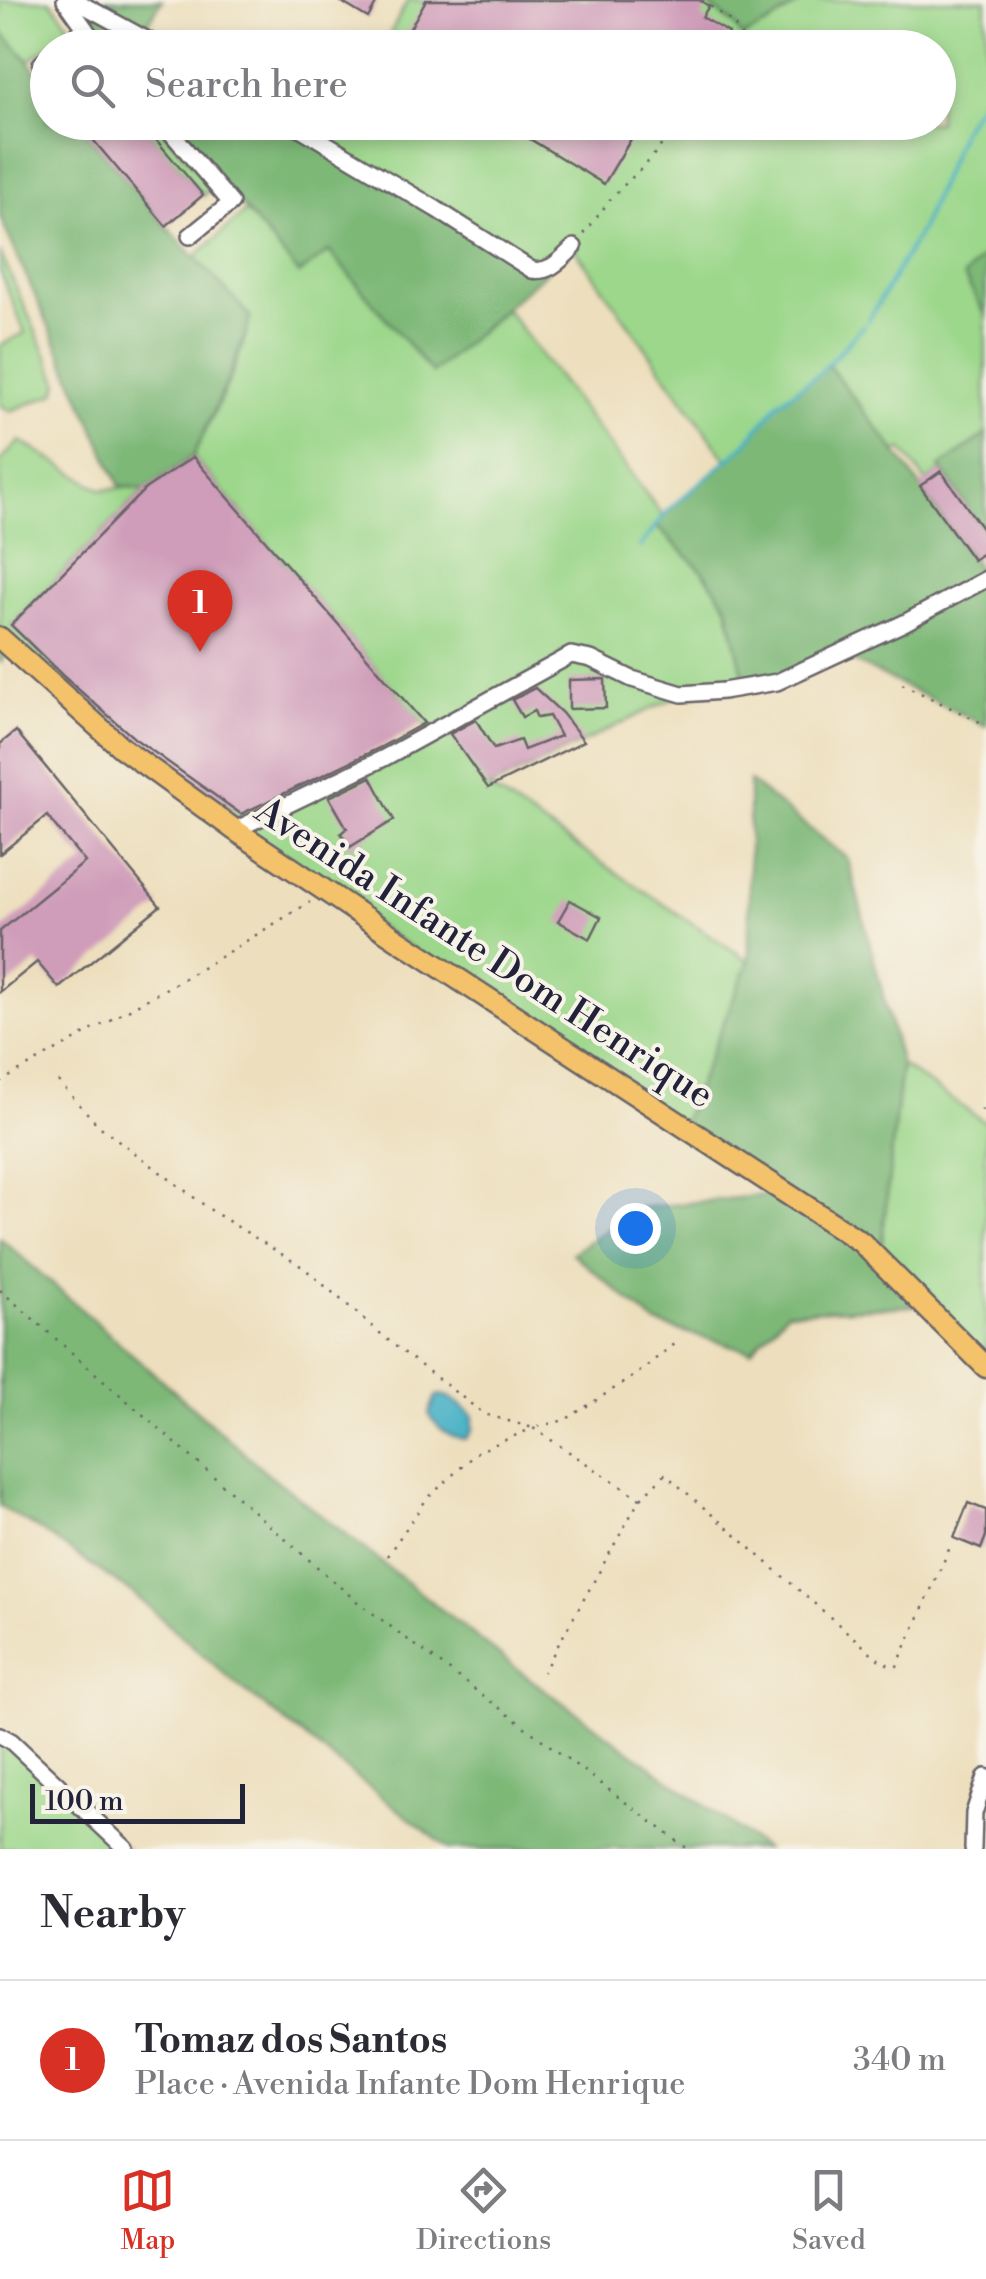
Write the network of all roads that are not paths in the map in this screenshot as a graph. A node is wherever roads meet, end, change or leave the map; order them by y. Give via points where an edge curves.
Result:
1 (65, 0) edge
2 (74, 0) edge
3 (84, 30) edge
4 (129, 30) edge
5 (177, 140) edge
6 (320, 140) edge
7 (190, 236) dead end
8 (574, 247) road end
9 (986, 578) edge
10 (0, 638) edge
11 (235, 830) junction
12 (936, 1316) junction
13 (986, 1367) edge
14 (986, 1385) edge
15 (0, 1735) edge
16 (986, 1777) edge
17 (126, 1849) edge
18 (973, 1849) edge

1 - 3 street
2 - 4 street
5 - 7 street via 231,203
6 - 8 street via 532,270 552,267
9 - 11 street via 777,682 682,694 571,655
10 - 11 main road, Avenida Infante Dom Henrique via 122,748
11 - 12 main road, Avenida Infante Dom Henrique via 861,1242
12 - 13 main road, Avenida Infante Dom Henrique
12 - 14 main road, Avenida Infante Dom Henrique
15 - 17 street
16 - 18 street via 974,1813

